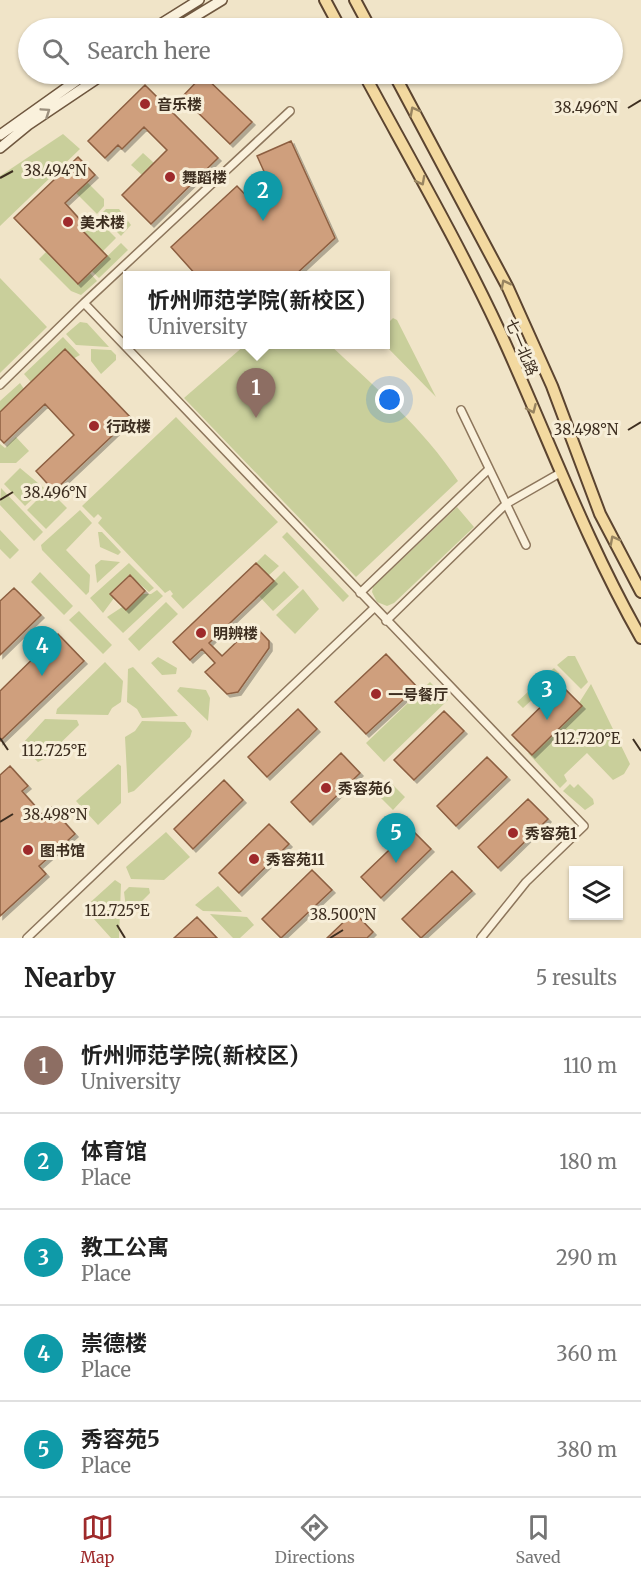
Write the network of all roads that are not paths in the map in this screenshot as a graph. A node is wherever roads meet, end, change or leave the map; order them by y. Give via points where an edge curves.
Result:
1 (198, 0) edge
2 (222, 0) edge
3 (325, 0) edge
4 (355, 0) edge
5 (170, 18) edge
6 (192, 18) edge
7 (335, 18) edge
8 (365, 18) edge
9 (72, 84) edge
10 (89, 84) edge
11 (369, 84) edge
12 (399, 84) edge
13 (290, 111) dead end
14 (0, 135) edge
15 (0, 148) edge
16 (84, 303) junction
17 (123, 344) edge
18 (128, 349) edge
19 (0, 385) edge
20 (461, 410) dead end
21 (489, 470) junction
22 (560, 473) junction
23 (506, 504) junction
24 (526, 545) dead end
25 (641, 592) edge
26 (360, 593) junction
27 (374, 608) junction
28 (386, 621) junction
29 (641, 638) edge
30 (27, 938) edge
31 (481, 938) edge

1 - 5 main road
2 - 6 main road
3 - 7 main road
4 - 8 main road
9 - 14 main road
15 -> 10 main road via 28,124
11 -> 22 main road, 七一北路 via 486,302
25 -> 12 main road, 七一北路 via 600,514 552,386 508,288
13 - 16 street
16 - 17 street
16 - 19 street
18 - 26 street
20 - 21 street
21 - 23 street
21 - 26 street
22 - 23 street
22 - 29 main road, 七一北路 via 613,589
23 - 24 street
23 - 28 street
26 - 27 street
27 - 28 street
27 - 30 street
28 - 31 street via 584,826 526,882

